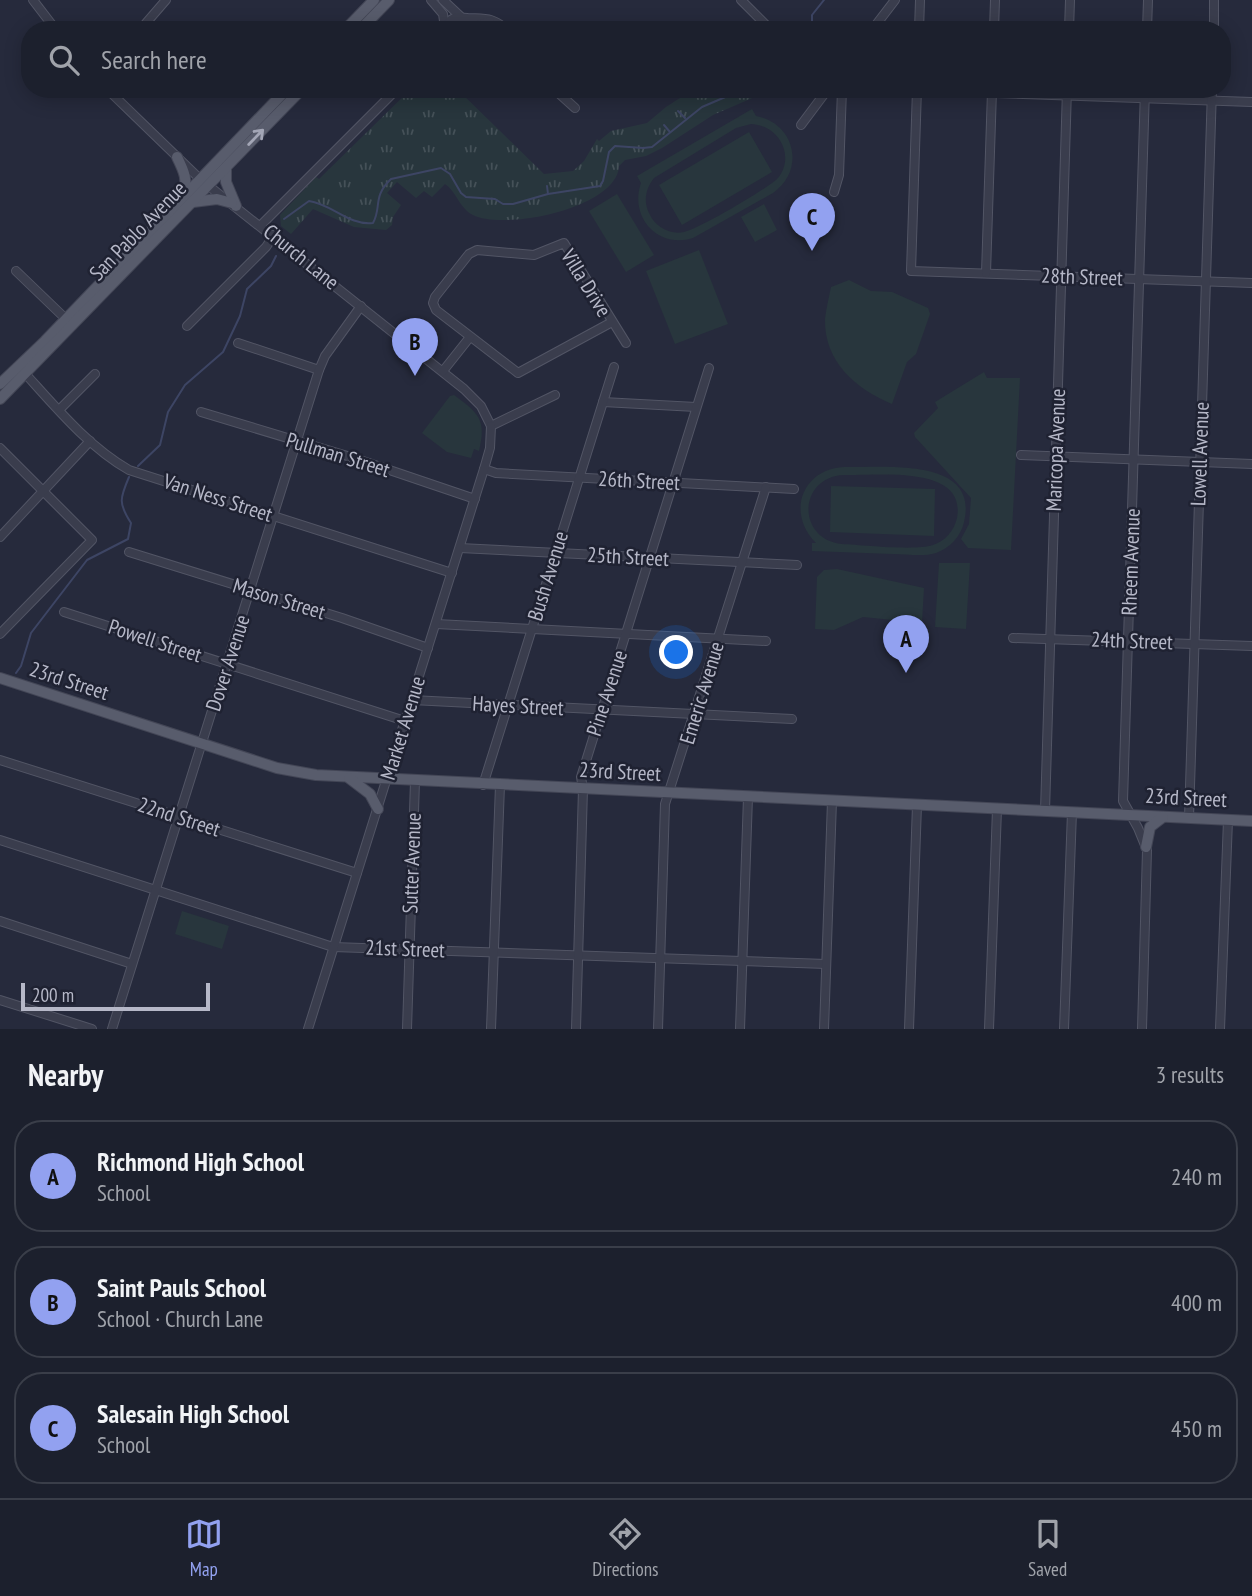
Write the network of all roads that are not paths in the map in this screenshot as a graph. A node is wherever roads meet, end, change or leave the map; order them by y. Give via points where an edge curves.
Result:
1 (33, 0) edge
2 (166, 0) edge
3 (374, 0) edge
4 (388, 0) edge
5 (431, 0) edge
6 (443, 0) edge
7 (740, 0) edge
8 (895, 0) edge
9 (920, 0) edge
10 (995, 0) edge
11 (1070, 0) edge
12 (1148, 0) edge
13 (1214, 0) edge
14 (462, 17) junction
15 (496, 20) joint
16 (49, 21) edge
17 (148, 21) edge
18 (354, 21) edge
19 (368, 21) edge
20 (444, 21) edge
21 (450, 21) edge
22 (468, 21) edge
23 (489, 21) edge
24 (762, 21) edge
25 (879, 21) edge
26 (919, 21) edge
27 (994, 21) edge
28 (1069, 21) edge
29 (1147, 21) edge
30 (1213, 21) edge
31 (116, 98) edge
32 (281, 98) edge
33 (283, 98) edge
34 (293, 98) edge
35 (388, 98) edge
36 (564, 98) edge
37 (821, 98) edge
38 (842, 98) edge
39 (917, 98) edge
40 (992, 98) edge
41 (1067, 98) edge
42 (1132, 98) edge
43 (1211, 98) edge
44 (1145, 99) junction
45 (1211, 101) junction
46 (1252, 102) edge
47 (575, 108) dead end
48 (272, 120) junction
49 (801, 125) dead end
50 (177, 157) junction
51 (226, 168) junction
52 (205, 182) junction
53 (834, 192) dead end
54 (181, 198) junction
55 (193, 202) junction
56 (234, 204) junction
57 (261, 225) junction
58 (155, 228) junction
59 (274, 235) junction
60 (134, 263) junction
61 (16, 271) dead end
62 (986, 273) junction
63 (1062, 277) junction
64 (1139, 279) junction
65 (1205, 281) junction
66 (1252, 283) edge
67 (361, 306) junction
68 (69, 322) junction
69 (612, 322) junction
70 (187, 326) dead end
71 (470, 337) junction
72 (238, 343) dead end
73 (625, 343) dead end
74 (614, 367) dead end
75 (709, 368) dead end
76 (22, 370) junction
77 (319, 370) junction
78 (443, 371) junction
79 (95, 374) dead end
80 (0, 385) edge
81 (555, 395) dead end
82 (0, 396) edge
83 (603, 402) junction
84 (696, 407) junction
85 (60, 409) junction
86 (201, 412) dead end
87 (491, 426) junction
88 (90, 441) junction
89 (297, 442) junction
90 (0, 448) edge
91 (1021, 455) dead end
92 (1056, 456) junction
93 (1134, 458) junction
94 (1199, 462) junction
95 (1252, 464) edge
96 (484, 469) junction
97 (579, 478) junction
98 (674, 482) junction
99 (766, 487) junction
100 (794, 489) dead end
101 (44, 492) junction
102 (475, 499) junction
103 (274, 516) junction
104 (0, 537) edge
105 (460, 548) junction
106 (130, 552) dead end
107 (555, 554) junction
108 (650, 558) junction
109 (742, 563) junction
110 (797, 565) dead end
111 (452, 573) junction
112 (250, 591) junction
113 (64, 612) dead end
114 (436, 624) junction
115 (531, 630) junction
116 (0, 634) edge
117 (626, 634) junction
118 (1013, 638) dead end
119 (719, 639) junction
120 (1050, 639) junction
121 (1128, 640) junction
122 (766, 641) dead end
123 (1195, 643) junction
124 (1252, 646) edge
125 (428, 648) junction
126 (227, 664) junction
127 (0, 678) edge
128 (412, 700) junction
129 (507, 706) junction
130 (602, 710) junction
131 (695, 714) junction
132 (792, 719) dead end
133 (405, 721) junction
134 (202, 744) junction
135 (0, 760) edge
136 (349, 778) junction
137 (387, 780) junction
138 (415, 781) junction
139 (483, 785) junction
140 (500, 785) junction
141 (583, 789) junction
142 (670, 793) junction
143 (748, 797) junction
144 (832, 801) junction
145 (917, 805) junction
146 (378, 809) junction
147 (997, 809) junction
148 (1045, 811) junction
149 (1072, 812) junction
150 (1131, 815) junction
151 (179, 817) junction
152 (1163, 817) junction
153 (1189, 818) junction
154 (1228, 820) junction
155 (1252, 821) edge
156 (0, 840) edge
157 (1146, 846) junction
158 (357, 873) junction
159 (156, 889) junction
160 (0, 921) edge
161 (333, 947) junction
162 (409, 949) junction
163 (494, 952) junction
164 (579, 955) junction
165 (660, 958) junction
166 (742, 961) junction
167 (132, 964) junction
168 (826, 964) junction
169 (0, 1000) edge
170 (92, 1029) edge
171 (112, 1029) edge
172 (308, 1029) edge
173 (407, 1029) edge
174 (491, 1029) edge
175 (576, 1029) edge
176 (657, 1029) edge
177 (740, 1029) edge
178 (824, 1029) edge
179 (909, 1029) edge
180 (989, 1029) edge
181 (1064, 1029) edge
182 (1142, 1029) edge
183 (1220, 1029) edge

1 - 16 street
2 - 17 street
3 - 18 main road
4 - 19 main road
5 - 20 street
6 - 14 street
7 - 24 street
8 - 25 street
9 - 26 street
10 - 27 street
11 - 28 street
12 - 29 street
13 - 30 street
14 - 15 street
14 - 21 street
14 - 22 street
15 - 23 street
31 - 50 street, Church Lane
32 - 52 main road, San Pablo Avenue
33 - 48 main road
34 - 48 main road, San Pablo Avenue
35 - 57 street
36 - 47 street
37 - 49 street
38 - 53 street via 839,175
39 - 62 street, 28th Street via 911,271
40 - 62 street
41 - 63 street, Maricopa Avenue
42 - 44 street
43 - 45 street, Lowell Avenue
44 - 45 street
44 - 64 street, Rheem Avenue
45 - 46 street
45 - 65 street, Lowell Avenue
51 -> 48 main road, San Pablo Avenue
50 - 52 street, Church Lane
50 - 54 main road via 186,179
51 - 52 main road, San Pablo Avenue
51 - 56 main road
52 - 54 main road, San Pablo Avenue
52 - 55 main road, San Pablo Avenue
52 - 56 street, Church Lane
54 - 58 main road, San Pablo Avenue
55 - 56 main road via 217,199
55 - 60 main road, San Pablo Avenue
56 - 57 street, Church Lane
57 - 59 street, Church Lane
58 - 60 main road
58 - 68 main road, San Pablo Avenue
59 - 67 street, Church Lane
59 - 70 street
60 - 68 main road, San Pablo Avenue
61 - 68 street
62 - 63 street, 28th Street
63 - 64 street, 28th Street
63 - 92 street, Maricopa Avenue
64 - 65 street, 28th Street
64 - 93 street, Rheem Avenue
65 - 66 street, 28th Street
65 - 94 street, Lowell Avenue
67 - 77 street, Dover Avenue
67 - 78 street, Church Lane
68 - 76 main road, San Pablo Avenue
69 - 71 street, Villa Drive via 519,373
69 - 71 street, Villa Drive via 564,243 534,255 477,250 469,254 433,303
69 - 73 street
71 - 78 street
72 - 77 street
74 - 83 street, Bush Avenue
75 - 84 street, Pine Avenue
76 - 80 main road, San Pablo Avenue
76 - 82 main road, San Pablo Avenue
76 - 85 street, Van Ness Street
77 - 89 street, Dover Avenue
78 - 87 street, Church Lane via 481,406
79 - 85 street
80 - 82 main road
81 - 87 street
83 - 84 street
83 - 97 street, Bush Avenue
84 - 98 street, Pine Avenue
85 - 88 street, Van Ness Street
86 - 89 street, Pullman Street
87 - 96 street, Market Avenue
88 - 101 street
88 - 103 street, Van Ness Street via 128,470
89 - 102 street, Pullman Street
89 - 103 street, Dover Avenue
90 - 101 street
91 - 92 street
92 - 93 street
92 - 120 street, Maricopa Avenue
93 - 94 street
93 - 121 street, Rheem Avenue
94 - 95 street
94 - 123 street, Lowell Avenue
96 - 97 street, 26th Street
96 - 102 street, Market Avenue
97 - 98 street, 26th Street
97 - 107 street, Bush Avenue
98 - 99 street, 26th Street
98 - 108 street, Pine Avenue
99 - 100 street, 26th Street
99 - 109 street, Emeric Avenue
101 - 104 street
101 - 116 street via 92,540
102 - 105 street, Market Avenue
103 - 111 street, Van Ness Street
103 - 112 street, Dover Avenue
105 - 107 street, 25th Street
105 - 111 street, Market Avenue
106 - 112 street, Mason Street
107 - 108 street, 25th Street
107 - 115 street, Bush Avenue
108 - 109 street, 25th Street
108 - 117 street, Pine Avenue
109 - 110 street, 25th Street
109 - 119 street, Emeric Avenue
111 - 114 street, Market Avenue
112 - 125 street, Mason Street
112 - 126 street, Dover Avenue
113 - 126 street, Powell Street
114 - 115 street
114 - 125 street, Market Avenue
115 - 117 street
115 - 129 street, Bush Avenue
117 - 119 street
117 - 130 street, Pine Avenue
118 - 120 street, 24th Street
119 - 122 street
119 - 131 street, Emeric Avenue
120 - 121 street, 24th Street
120 - 148 street, Maricopa Avenue
121 - 123 street, 24th Street
121 - 150 street, Rheem Avenue via 1123,801
123 - 124 street, 24th Street
123 - 153 street, Lowell Avenue
125 - 128 street, Market Avenue
126 - 133 street, Powell Street
126 - 134 street, Dover Avenue
127 - 134 main road, 23rd Street
128 - 129 street, Hayes Street
128 - 133 street, Market Avenue
129 - 130 street, Hayes Street
129 - 139 street, Bush Avenue
130 - 131 street, Hayes Street
130 - 141 street, Pine Avenue via 580,777
131 - 132 street, Hayes Street
131 - 142 street, Emeric Avenue
133 - 137 street, Market Avenue
134 - 136 main road, 23rd Street via 287,770
134 - 151 street, Dover Avenue
135 - 151 street, 22nd Street
136 - 137 main road, 23rd Street
136 - 146 main road via 370,794
137 - 138 main road, 23rd Street
137 - 146 street, Market Avenue
138 - 139 main road, 23rd Street
138 - 162 street, Sutter Avenue
139 - 140 main road, 23rd Street
140 - 141 main road, 23rd Street
140 - 163 street
141 - 142 main road, 23rd Street
141 - 164 street, Pine Avenue
142 - 143 main road, 23rd Street
142 - 165 street, Emeric Avenue via 665,804
143 - 144 main road, 23rd Street
143 - 166 street
144 - 145 main road, 23rd Street
144 - 168 street
145 - 147 main road, 23rd Street
145 - 179 street
146 - 158 street, Market Avenue
147 - 148 main road, 23rd Street
147 - 180 street
148 - 149 main road, 23rd Street
149 - 150 main road, 23rd Street
149 - 181 street
150 - 152 main road, 23rd Street
150 - 157 street, Rheem Avenue
151 - 158 street, 22nd Street
151 - 159 street, Dover Avenue
152 - 153 main road, 23rd Street
152 - 157 main road via 1150,827
153 - 154 main road, 23rd Street
154 - 155 main road, 23rd Street
154 - 183 street
156 - 159 street, 21st Street
157 - 182 street, Rheem Avenue
158 - 161 street, Market Avenue
159 - 161 street, 21st Street
159 - 167 street, Dover Avenue
160 - 167 street
161 - 162 street, 21st Street
161 - 172 street, Market Avenue
162 - 163 street, 21st Street
162 - 173 street, Sutter Avenue
163 - 164 street, 21st Street
163 - 174 street
164 - 165 street, 21st Street
164 - 175 street, Pine Avenue
165 - 166 street, 21st Street
165 - 176 street, Emeric Avenue
166 - 168 street, 21st Street
166 - 177 street
167 - 171 street, Dover Avenue
168 - 178 street
169 - 170 street

